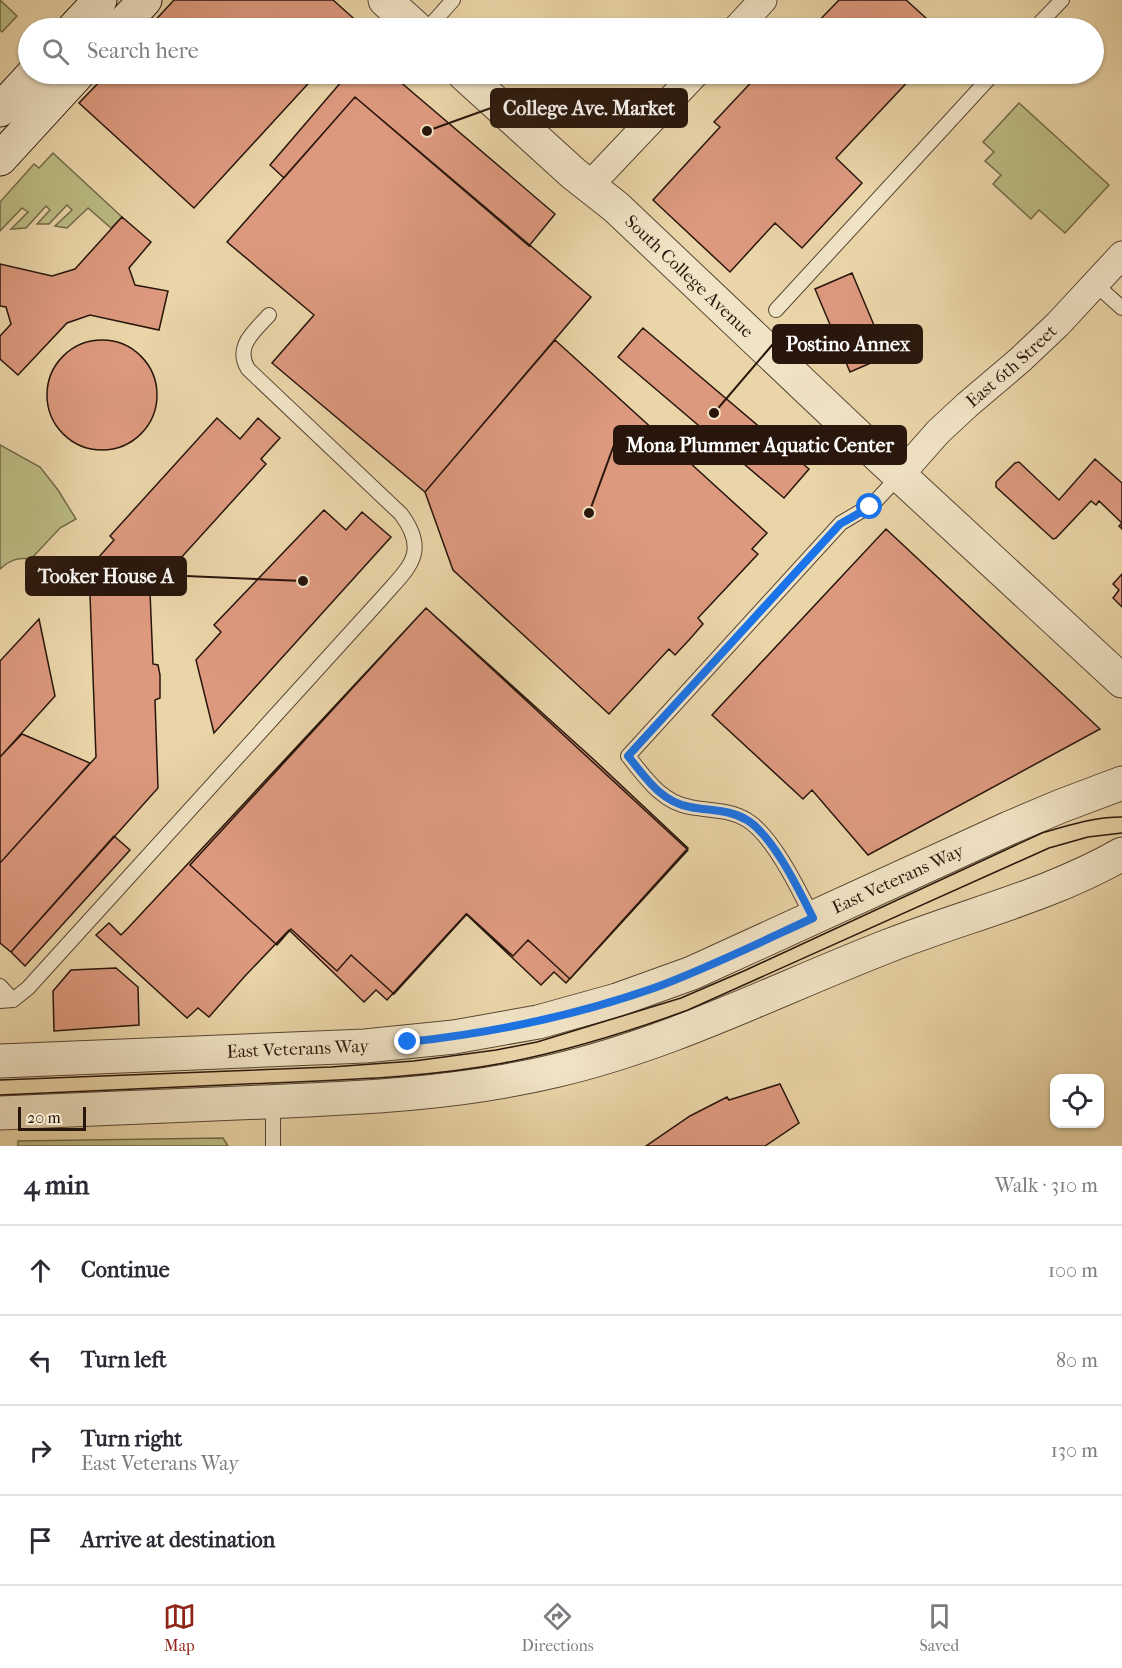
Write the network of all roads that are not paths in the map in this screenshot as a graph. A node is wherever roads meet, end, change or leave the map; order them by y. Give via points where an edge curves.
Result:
1 (100, 0) edge
2 (145, 0) edge
3 (385, 0) edge
4 (453, 0) edge
5 (763, 0) edge
6 (1062, 0) edge
7 (83, 18) edge
8 (128, 18) edge
9 (405, 18) edge
10 (437, 18) edge
11 (746, 18) edge
12 (1045, 18) edge
13 (24, 84) edge
14 (31, 84) edge
15 (69, 84) edge
16 (476, 84) edge
17 (686, 84) edge
18 (984, 84) edge
19 (48, 107) junction
20 (0, 110) edge
21 (0, 159) edge
22 (588, 187) junction
23 (1122, 255) edge
24 (1095, 284) junction
25 (1122, 308) edge
26 (776, 310) dead end
27 (269, 315) dead end
28 (900, 475) junction
29 (1122, 681) edge
30 (1122, 783) edge
31 (1122, 854) edge
32 (813, 918) junction
33 (0, 986) edge
34 (6, 1001) edge
35 (0, 1061) edge
36 (273, 1102) junction
37 (0, 1113) edge
38 (273, 1146) edge

1 - 7 street
2 - 8 street
3 - 9 street
4 - 10 lane
5 - 11 street
6 - 12 lane
13 - 20 street
14 - 19 street
15 - 19 street
16 - 22 street, South College Avenue
17 - 22 street
18 - 26 lane
19 - 21 street
22 - 28 street, South College Avenue via 616,207
23 - 24 street, East 6th Street
24 - 25 lane
24 - 28 street, East 6th Street via 1043,339 938,432
27 - 34 lane via 247,339 243,361 401,514 416,542 415,554 405,572 358,625 36,980 20,997
28 - 29 street, South College Avenue
28 - 32 lane via 873,504 840,524 628,756 660,794 674,803 731,813 761,831
30 - 32 street, East Veterans Way via 1061,806
31 - 36 street via 1074,879 887,946 685,1031 587,1063 440,1092
32 - 35 street, East Veterans Way via 655,987 580,1011 496,1030 365,1046
33 - 34 lane
36 - 37 street
36 - 38 lane

